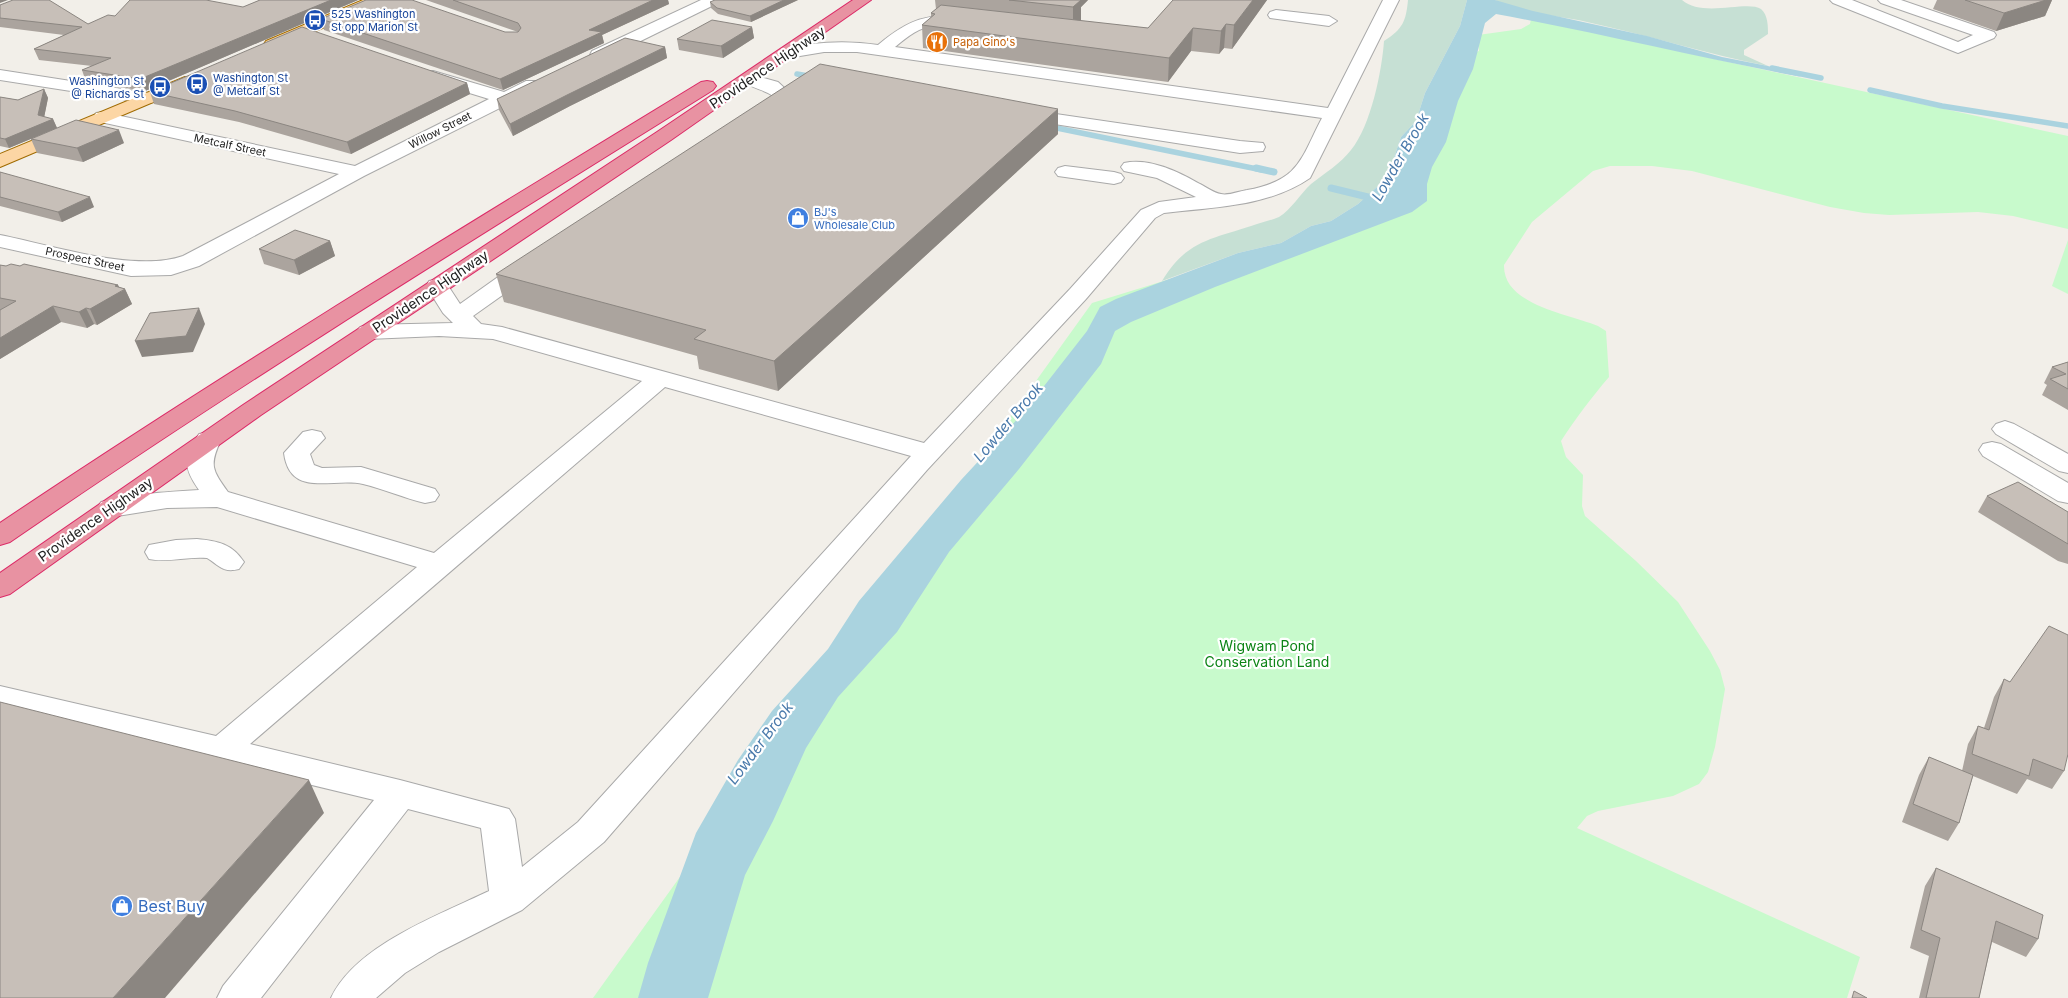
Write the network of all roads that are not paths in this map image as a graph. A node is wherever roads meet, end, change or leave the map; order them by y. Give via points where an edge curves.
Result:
1 (376, 0) edge
2 (714, 0) edge
3 (838, 0) edge
4 (863, 0) edge
5 (1390, 0) edge
6 (1838, 0) edge
7 (1886, 0) edge
8 (1276, 15) dead end
9 (1329, 21) dead end
10 (832, 22) junction
11 (976, 25) edge
12 (304, 30) junction
13 (330, 39) edge
14 (881, 51) junction
15 (252, 52) edge
16 (788, 52) junction
17 (582, 62) edge
18 (414, 69) edge
19 (0, 75) edge
20 (200, 75) edge
21 (547, 78) edge
22 (750, 79) junction
23 (148, 98) junction
24 (504, 98) junction
25 (1018, 109) edge
26 (1334, 114) junction
27 (102, 117) junction
28 (740, 126) edge
29 (1256, 147) dead end
30 (0, 161) edge
31 (1132, 167) dead end
32 (357, 172) junction
33 (1065, 172) dead end
34 (1114, 178) dead end
35 (1216, 200) junction
36 (0, 241) edge
37 (550, 252) edge
38 (171, 268) joint
39 (437, 286) junction
40 (466, 323) junction
41 (368, 332) junction
42 (660, 378) junction
43 (312, 438) dead end
44 (208, 440) junction
45 (928, 452) junction
46 (2068, 465) edge
47 (2067, 494) edge
48 (425, 495) dead end
49 (218, 498) junction
50 (111, 508) junction
51 (1, 535) edge
52 (159, 552) dead end
53 (229, 562) dead end
54 (439, 564) junction
55 (0, 587) edge
56 (0, 698) edge
57 (221, 750) junction
58 (400, 794) junction
59 (509, 899) junction
60 (237, 998) edge
61 (351, 998) edge

1 - 12 main road
2 - 17 street
3 - 51 highway, Providence Highway via 703,88 284,348
4 - 10 highway, Providence Highway
5 - 26 street
6 - 7 street via 1958,48 1988,35
8 - 9 street
10 - 14 street via 845,34
10 - 16 highway, Providence Highway
11 - 14 street via 937,20 919,23
12 - 13 street
12 - 15 main road
14 - 16 street via 835,46
14 - 26 street
16 - 22 highway, Providence Highway
18 - 24 street
19 - 23 street
20 - 23 main road
21 - 24 street, Willow Street
22 - 28 street via 772,86 783,95
22 - 39 highway, Providence Highway
23 - 27 main road
24 - 32 street, Willow Street
25 - 29 street via 1048,118
26 - 35 street via 1303,174 1296,180 1266,191
27 - 30 main road
27 - 32 street, Metcalf Street
31 - 35 street via 1174,180
32 - 38 street, Willow Street via 225,243
33 - 34 street
35 - 45 street via 1159,208 1148,214 1078,294
36 - 38 street, Prospect Street via 131,269
37 - 40 street
39 - 40 street
39 - 41 highway, Providence Highway
40 - 41 street
40 - 42 street
41 - 44 highway, Providence Highway
42 - 45 street
42 - 54 street
43 - 48 street via 297,452 299,463 310,474 332,478 359,475
44 - 49 street via 199,459 200,466
44 - 50 highway, Providence Highway
45 - 59 street via 591,832
46 - 47 street via 1999,440
49 - 50 street via 167,500
49 - 54 street
50 - 55 highway, Providence Highway
52 - 53 street via 186,547 203,548 223,555
54 - 57 street
56 - 57 street
57 - 58 street
58 - 59 street via 497,819
58 - 60 street
59 - 61 street via 425,940 392,961

